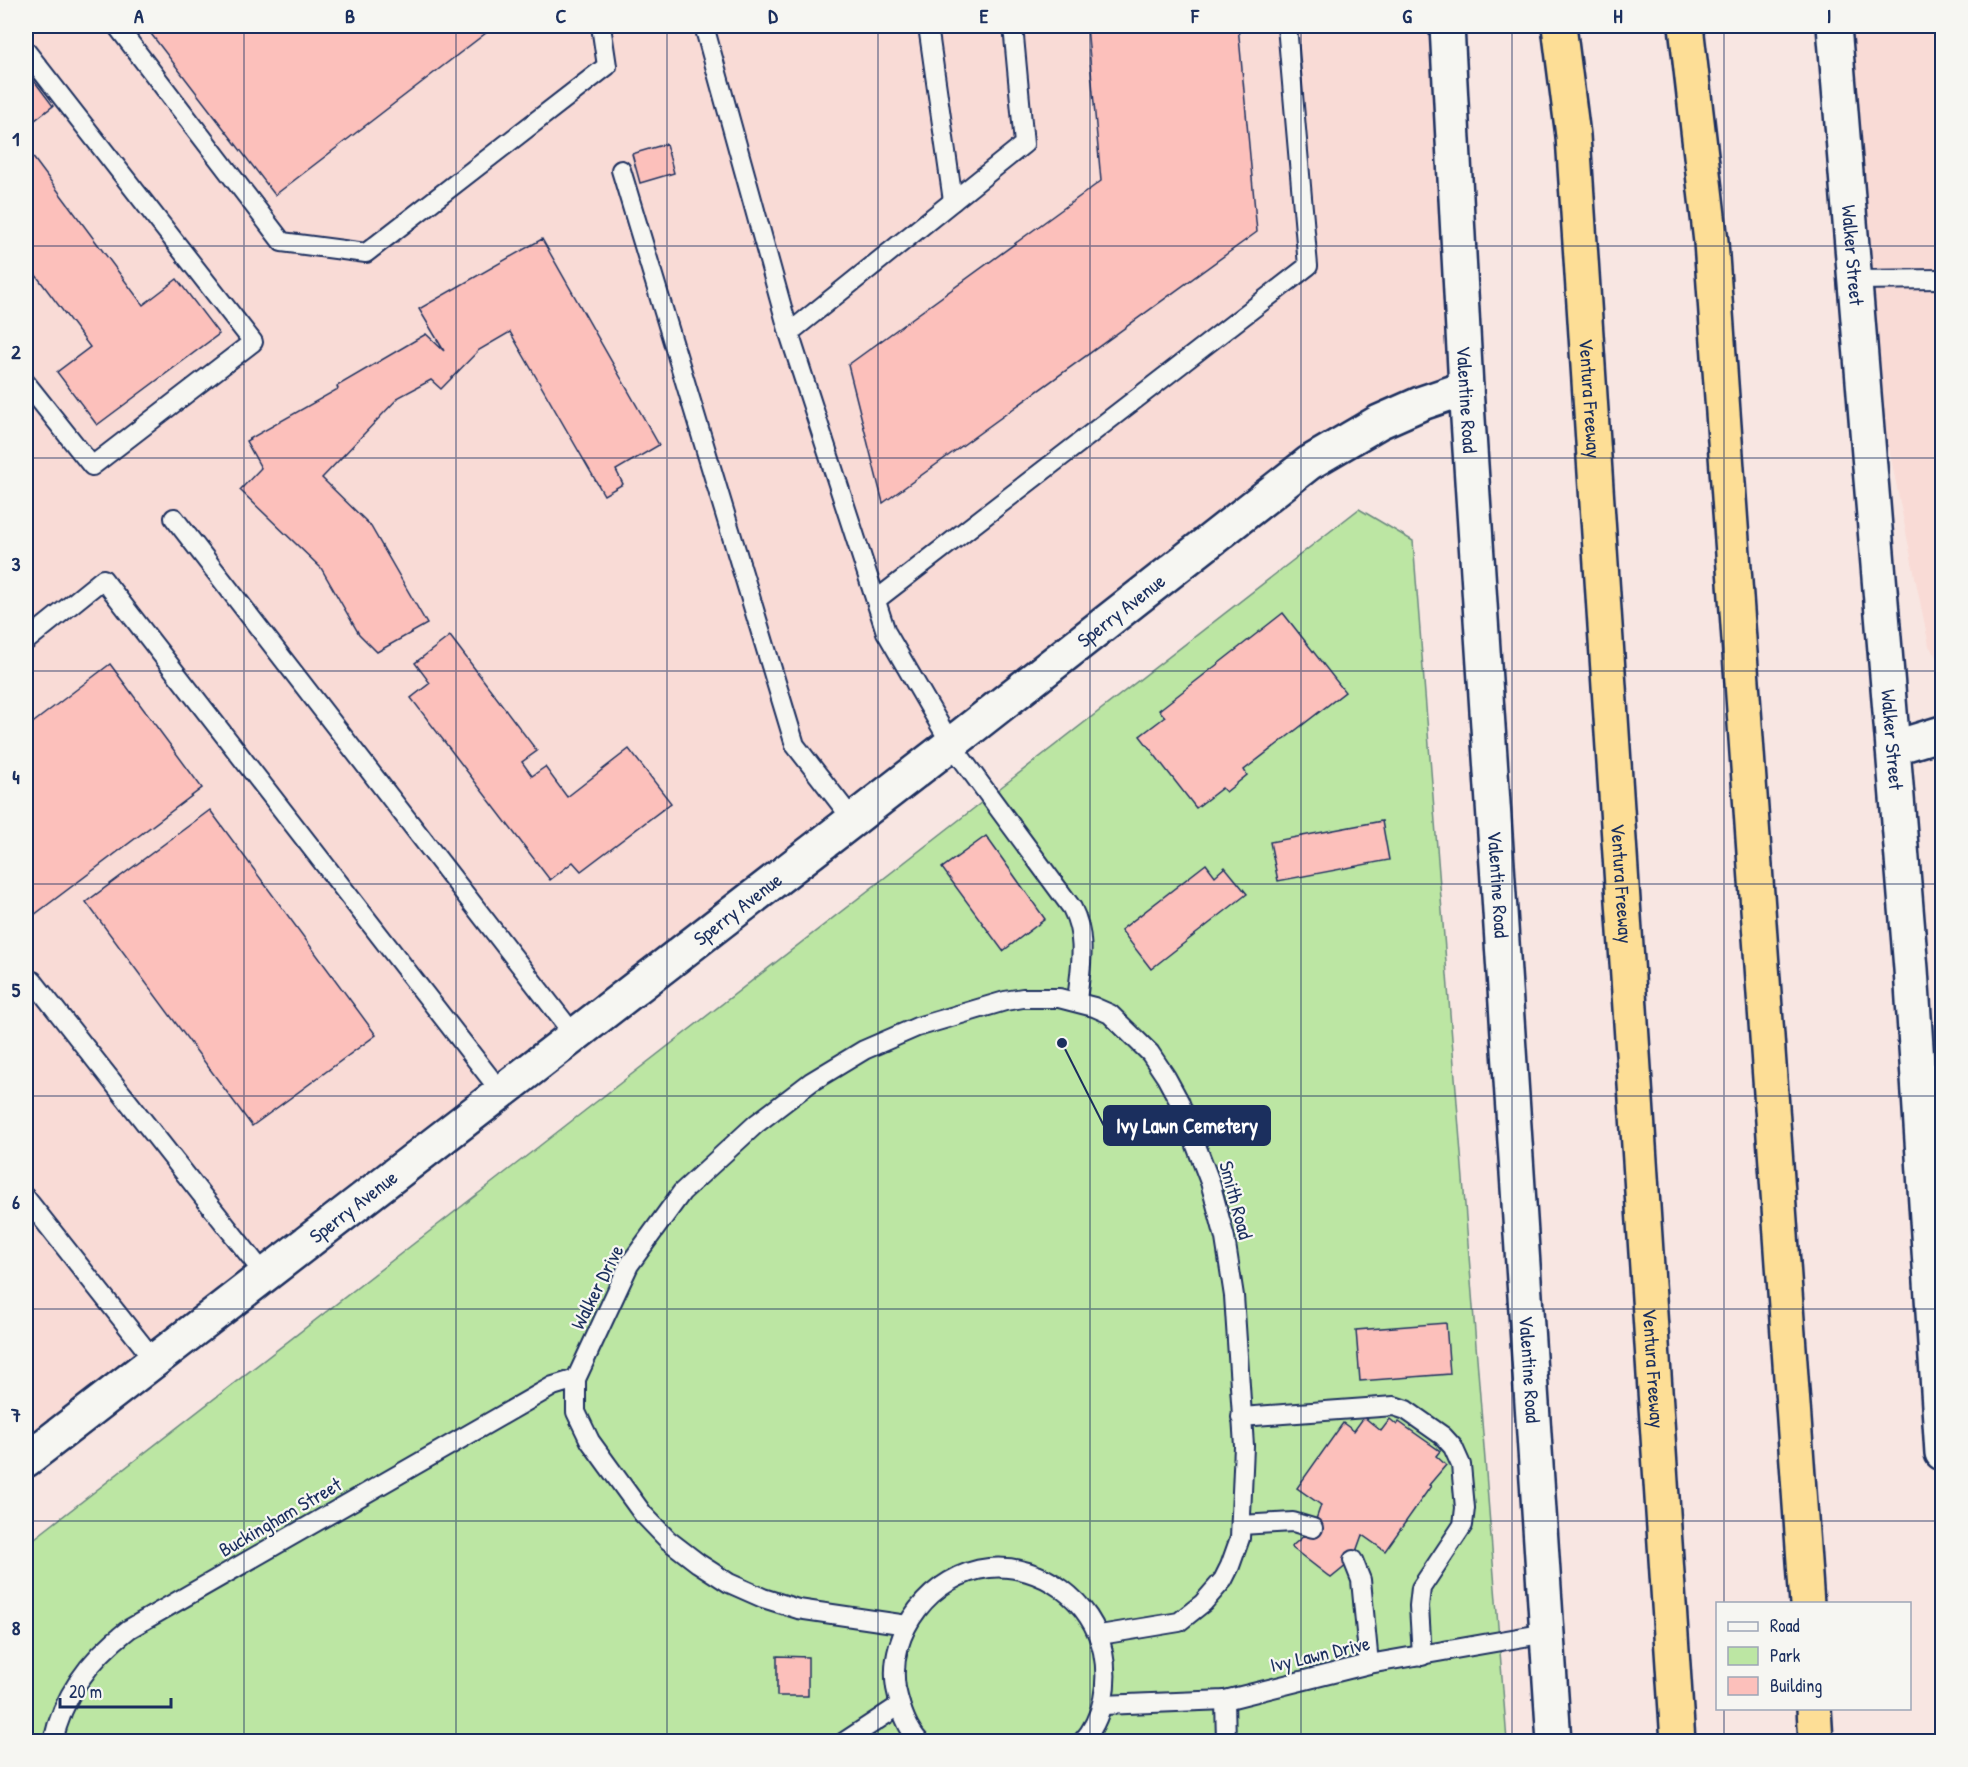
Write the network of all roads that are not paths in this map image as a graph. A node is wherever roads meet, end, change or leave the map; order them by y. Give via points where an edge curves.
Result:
1 (117, 26) edge
2 (601, 26) edge
3 (704, 26) edge
4 (928, 26) edge
5 (1013, 26) edge
6 (1287, 26) edge
7 (1447, 26) edge
8 (1559, 26) edge
9 (1686, 26) edge
10 (1834, 26) edge
11 (26, 51) edge
12 (621, 170) dead end
13 (953, 201) junction
14 (1942, 279) edge
15 (1855, 280) junction
16 (789, 333) junction
17 (26, 383) edge
18 (1466, 388) junction
19 (174, 518) dead end
20 (876, 600) junction
21 (26, 641) edge
22 (1942, 733) edge
23 (951, 744) junction
24 (1893, 747) junction
25 (853, 820) junction
26 (33, 981) dead end
27 (1077, 1002) junction
28 (574, 1035) junction
29 (501, 1092) junction
30 (26, 1198) edge
31 (265, 1275) junction
32 (154, 1360) junction
33 (576, 1379) junction
34 (1241, 1417) junction
35 (1942, 1453) edge
36 (26, 1460) edge
37 (1241, 1525) junction
38 (1313, 1528) dead end
39 (1353, 1560) dead end
40 (1807, 1602) edge
41 (907, 1624) junction
42 (1547, 1633) junction
43 (1100, 1635) junction
44 (1422, 1656) junction
45 (1369, 1664) junction
46 (1225, 1700) junction
47 (900, 1705) junction
48 (1103, 1705) junction
49 (1814, 1710) edge
50 (52, 1742) edge
51 (844, 1742) edge
52 (920, 1742) edge
53 (1082, 1742) edge
54 (1226, 1742) edge
55 (1554, 1742) edge
56 (1678, 1742) edge
57 (1816, 1742) edge

1 - 2 lane via 282,242 366,253 607,66
3 - 16 lane
4 - 13 lane
5 - 13 lane via 1024,144
6 - 20 lane via 1308,266
7 - 18 street, Valentine Road
8 - 56 highway, Ventura Freeway via 1573,136
9 - 40 highway via 1712,242
10 - 15 street, Walker Street
11 - 17 lane via 253,342 92,466
12 - 25 lane via 795,745
13 - 16 lane
14 - 15 lane
15 - 24 street, Walker Street
16 - 20 lane
18 - 23 street, Sperry Avenue via 1379,422 1309,463
18 - 42 street, Valentine Road
19 - 28 lane
20 - 23 lane via 886,632
21 - 29 lane via 104,579
22 - 24 street
23 - 25 street, Sperry Avenue
23 - 27 lane via 1076,916 1083,943
24 - 35 street, Walker Street
25 - 28 street, Sperry Avenue
26 - 31 lane
27 - 33 lane, Walker Drive via 1041,997 1014,999 917,1027 864,1050 811,1082 756,1124 682,1192 629,1265
27 - 34 lane, Smith Road via 1110,1014 1150,1053 1190,1127 1225,1238 1234,1296
28 - 29 street, Sperry Avenue
29 - 31 street, Sperry Avenue
30 - 32 lane
31 - 32 street, Sperry Avenue
32 - 36 street, Sperry Avenue
33 - 41 lane, Walker Drive via 576,1412 590,1441 643,1514 698,1563 763,1598 798,1609
33 - 50 lane, Buckingham Street via 553,1386 129,1629 83,1672 63,1708
34 - 37 lane, Smith Road
34 - 44 lane via 1394,1406 1434,1429 1452,1447 1461,1465 1463,1525 1421,1588
37 - 38 lane via 1293,1522
37 - 43 lane, Smith Road via 1236,1552 1223,1580 1192,1613 1179,1622
39 - 45 lane via 1362,1587
41 - 43 lane via 928,1597 956,1578 989,1568 1023,1570 1055,1584 1082,1606
41 - 47 lane via 897,1650 895,1678
42 - 44 lane, Ivy Lawn Drive
42 - 55 street, Valentine Road
43 - 48 lane via 1107,1670
44 - 45 lane, Ivy Lawn Drive
45 - 46 lane, Ivy Lawn Drive
46 - 48 lane, Ivy Lawn Drive
46 - 54 lane
47 - 51 lane
47 - 52 lane
48 - 53 lane
49 - 57 highway

